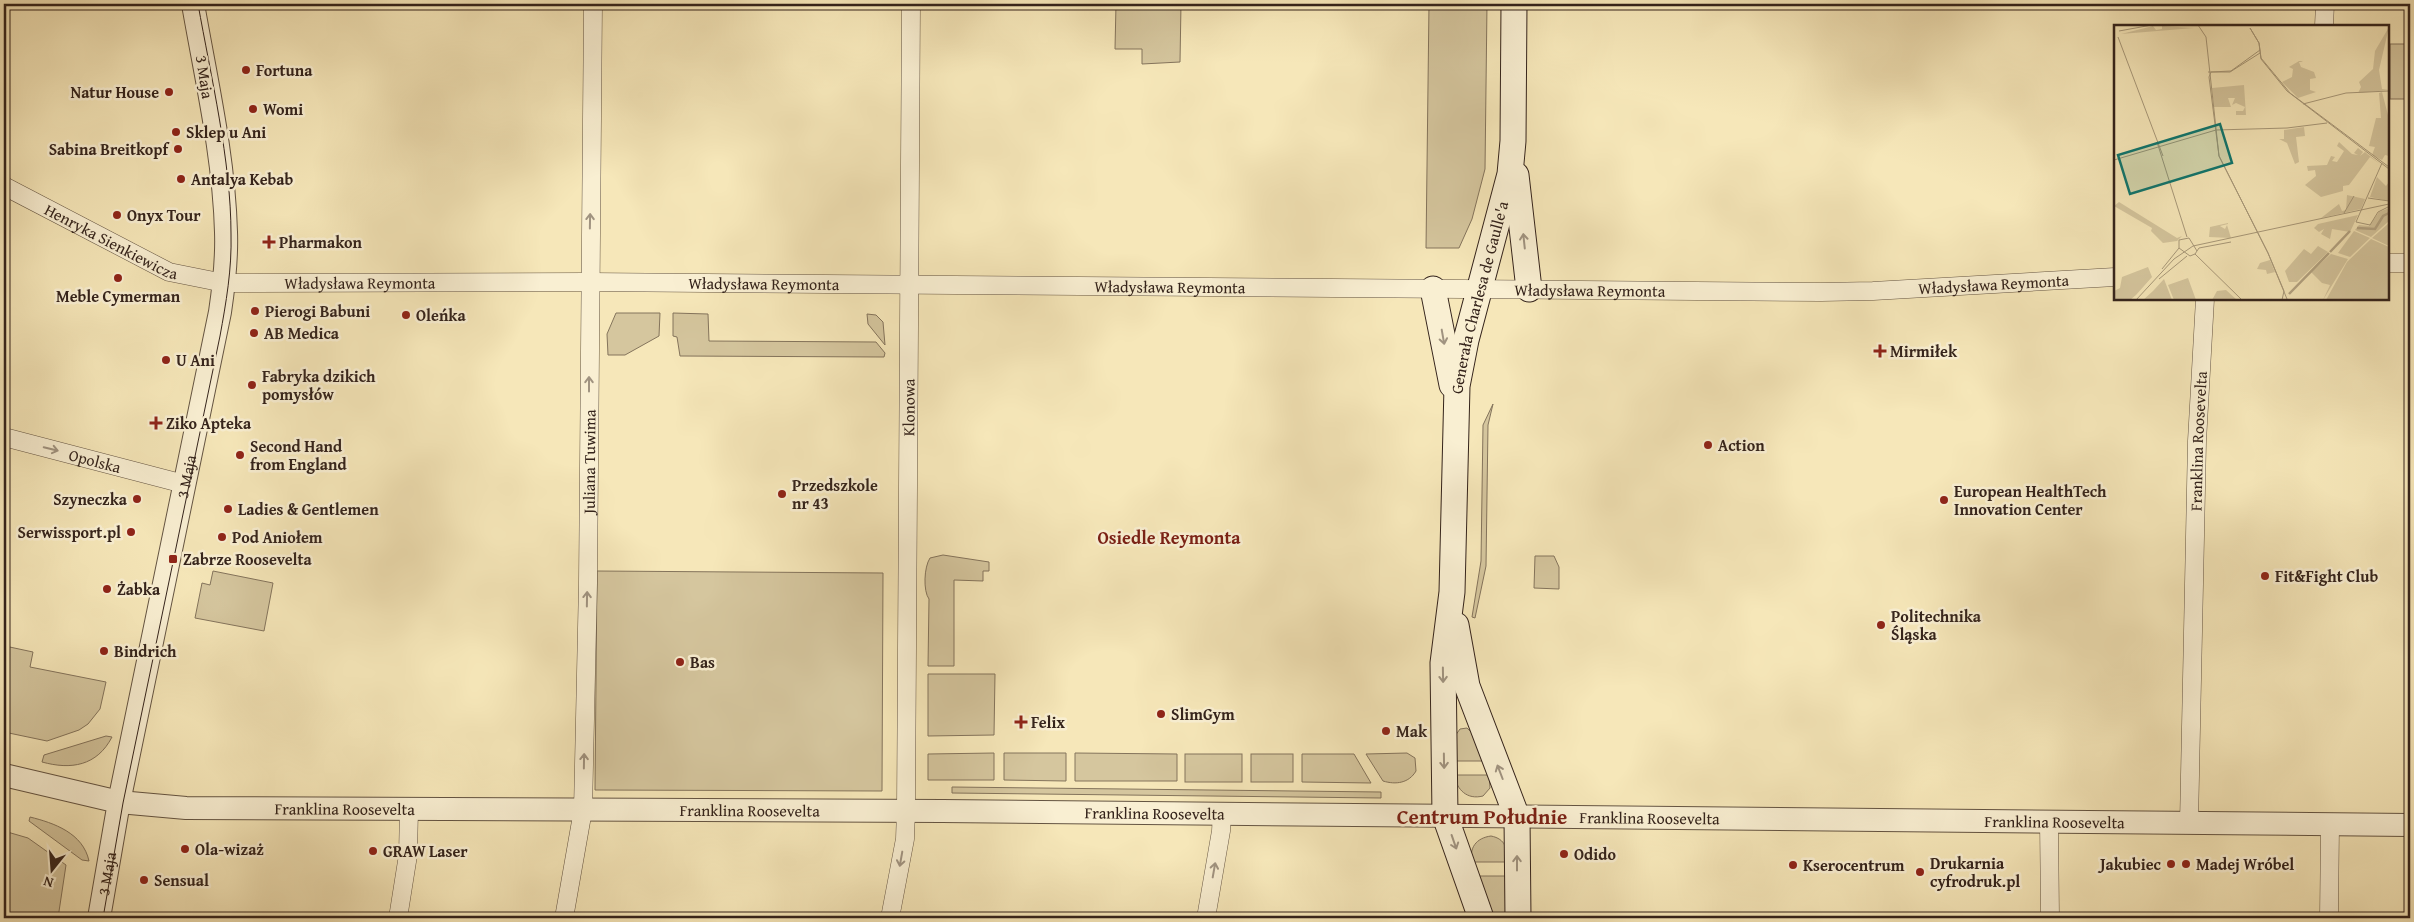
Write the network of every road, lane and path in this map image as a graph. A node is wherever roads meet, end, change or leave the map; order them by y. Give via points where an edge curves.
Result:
1 (193, 4) edge
2 (592, 4) edge
3 (912, 4) edge
4 (1514, 4) edge
5 (2325, 4) edge
6 (2324, 25) edge
7 (1512, 142) junction
8 (4, 186) edge
9 (2410, 262) edge
10 (2389, 263) edge
11 (2114, 277) edge
12 (590, 282) junction
13 (224, 283) junction
14 (908, 285) junction
15 (1434, 289) junction
16 (1480, 289) junction
17 (1529, 289) junction
18 (2205, 300) edge
19 (1456, 402) junction
20 (4, 438) edge
21 (184, 484) junction
22 (1452, 592) junction
23 (4, 776) edge
24 (119, 802) junction
25 (409, 809) junction
26 (583, 810) junction
27 (906, 810) junction
28 (1222, 813) junction
29 (1445, 816) junction
30 (1517, 817) junction
31 (2049, 821) junction
32 (2189, 823) junction
33 (2330, 825) junction
34 (2410, 825) edge
35 (99, 918) edge
36 (398, 918) edge
37 (564, 918) edge
38 (890, 918) edge
39 (1206, 918) edge
40 (1481, 918) edge
41 (1518, 918) edge
42 (2050, 918) edge
43 (2329, 918) edge

1 - 13 street, 3 Maja via 225,211
12 -> 2 street, Juliana Tuwima
3 - 14 street, Klonowa
4 - 7 main road, Generała Charlesa de Gaulle'a
5 - 6 street
7 - 16 main road, Generała Charlesa de Gaulle'a via 1507,187
17 -> 7 main road
8 - 13 street, Henryka Sienkiewicza via 169,272
9 - 10 street
11 - 17 street, Władysława Reymonta via 1873,292
12 - 13 street, Władysława Reymonta
12 - 14 street, Władysława Reymonta
26 -> 12 street, Juliana Tuwima
13 - 21 street, 3 Maja
14 - 15 street, Władysława Reymonta
14 - 27 street, Klonowa
15 - 16 street, Władysława Reymonta
15 -> 19 main road
16 - 17 street, Władysława Reymonta
16 - 19 main road, Generała Charlesa de Gaulle'a via 1462,356
18 - 32 street, Franklina Roosevelta via 2197,441
19 - 22 main road, Generała Charlesa de Gaulle'a
20 -> 21 street, Opolska
21 - 24 street, 3 Maja
22 -> 29 main road, Generała Charlesa de Gaulle'a via 1443,663
30 -> 22 main road, Generała Charlesa de Gaulle'a via 1467,686 1458,646
23 - 24 street, Franklina Roosevelta
24 - 25 street, Franklina Roosevelta via 186,808
24 - 35 street, 3 Maja
25 - 26 street, Franklina Roosevelta
25 - 36 street via 408,855
26 - 27 street, Franklina Roosevelta
26 - 37 street, Juliana Tuwima
27 - 28 street, Franklina Roosevelta
27 -> 38 street, Klonowa via 905,839
28 - 29 street, Franklina Roosevelta
39 -> 28 street
29 - 30 street, Franklina Roosevelta
29 -> 40 main road, Generała Charlesa de Gaulle'a
30 - 31 street, Franklina Roosevelta
41 -> 30 main road, Generała Charlesa de Gaulle'a
31 - 32 street, Franklina Roosevelta
31 - 42 street
32 - 33 street, Franklina Roosevelta
33 - 34 street, Franklina Roosevelta
33 - 43 street

